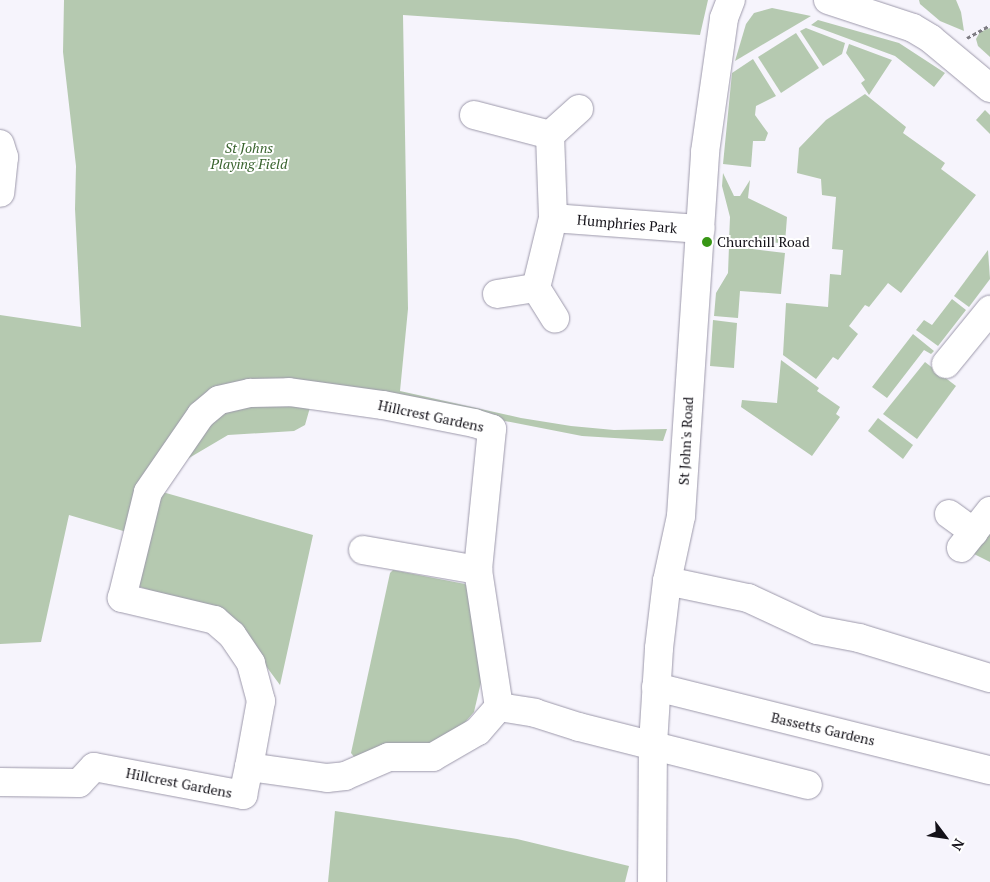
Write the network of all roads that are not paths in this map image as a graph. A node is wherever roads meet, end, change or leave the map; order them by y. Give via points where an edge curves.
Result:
1 (731, 0) edge
2 (828, 0) edge
3 (897, 11) edge
4 (990, 88) edge
5 (580, 109) dead end
6 (474, 115) dead end
7 (550, 135) junction
8 (0, 144) edge
9 (0, 193) edge
10 (553, 218) junction
11 (701, 229) junction
12 (536, 288) junction
13 (497, 294) dead end
14 (990, 310) edge
15 (555, 318) dead end
16 (946, 364) dead end
17 (949, 514) dead end
18 (975, 530) edge
19 (363, 550) dead end
20 (478, 570) junction
21 (667, 581) junction
22 (990, 678) edge
23 (656, 687) junction
24 (499, 706) junction
25 (653, 744) junction
26 (249, 766) junction
27 (990, 770) edge
28 (0, 782) edge
29 (808, 785) dead end
30 (652, 882) edge

1 - 11 street, St John's Road via 724,18 705,152
2 - 3 street
3 - 4 street
5 - 7 street
6 - 7 street
7 - 10 street
8 - 9 street via 4,157
10 - 11 street, Humphries Park
10 - 12 street
11 - 21 street, St John's Road via 681,516
12 - 13 street
12 - 15 street
14 - 16 street
17 - 18 street
19 - 20 street
20 - 24 street, Hillcrest Gardens
20 - 26 street, Hillcrest Gardens via 492,429 383,404 289,392 250,393 220,400 201,414 153,484 138,526 122,598 215,620 232,635 251,663 261,701
21 - 22 street via 748,598 817,630 859,638
21 - 23 street, St John's Road
23 - 25 street, St John's Road
23 - 27 street, Bassetts Gardens
24 - 25 street
24 - 26 street via 478,731 433,757 389,757 345,776 327,778
25 - 29 street
25 - 30 street, St John's Road
26 - 28 street, Hillcrest Gardens via 243,795 94,767 79,783

